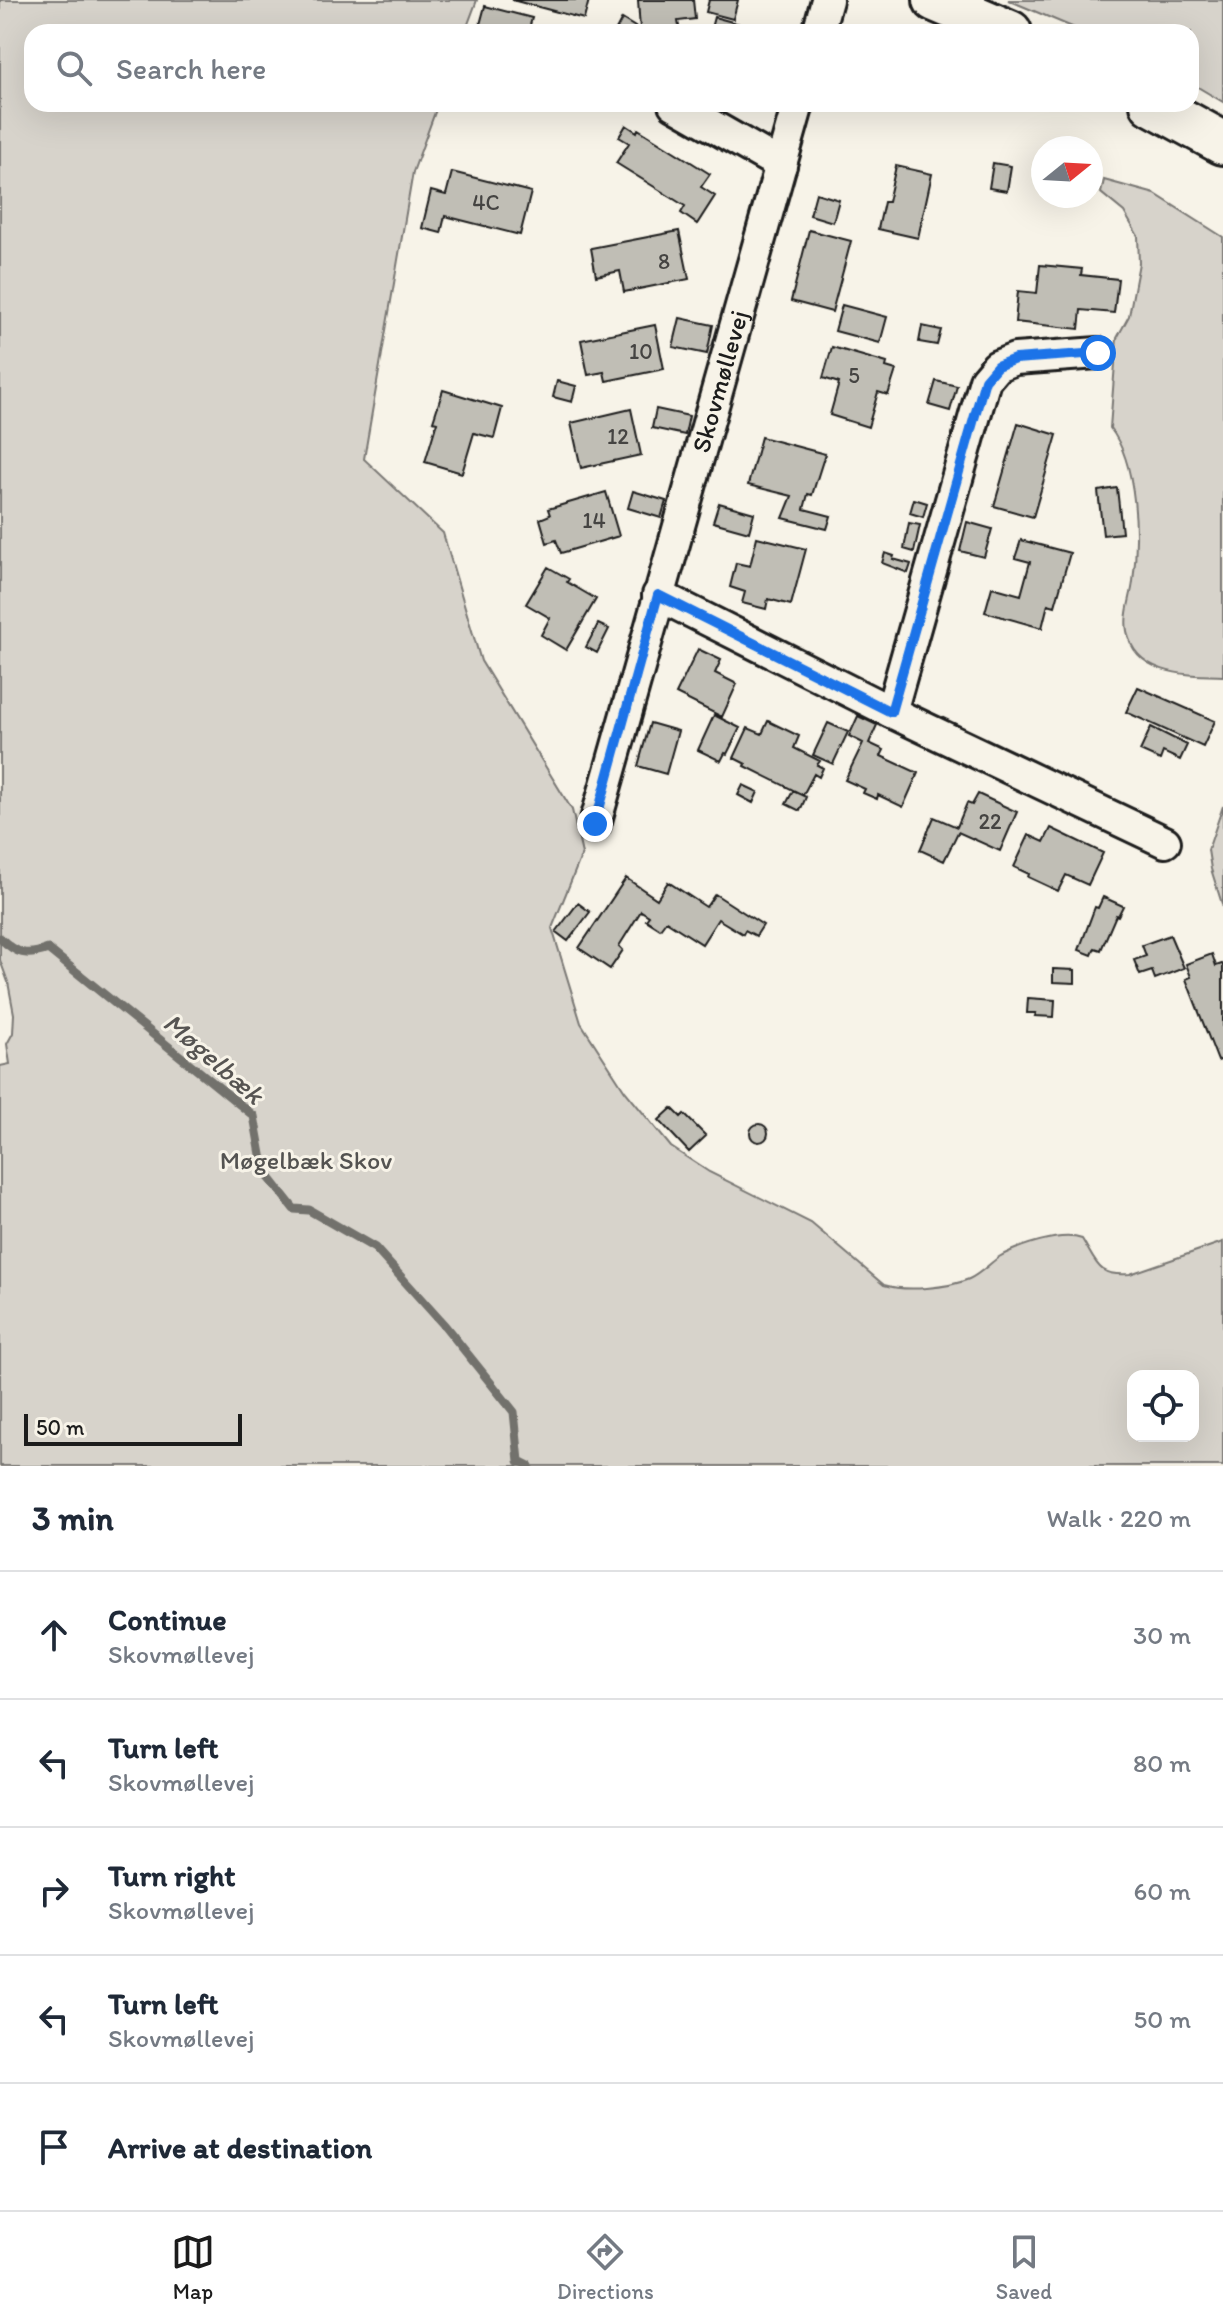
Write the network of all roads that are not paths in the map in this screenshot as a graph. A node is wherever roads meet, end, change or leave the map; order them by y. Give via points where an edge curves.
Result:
1 (827, 0) edge
2 (935, 0) edge
3 (820, 24) edge
4 (991, 24) edge
5 (688, 112) edge
6 (796, 112) edge
7 (1167, 112) edge
8 (1223, 143) edge
9 (781, 165) junction
10 (1098, 353) dead end
11 (658, 595) junction
12 (891, 712) junction
13 (595, 824) dead end
14 (1165, 842) dead end

1 - 3 street
2 - 4 main road
5 - 9 street
6 - 9 street, Skovmøllevej
7 - 8 main road
9 - 11 street, Skovmøllevej
10 - 12 street via 1015,359 997,366 985,380
11 - 12 street
11 - 13 street, Skovmøllevej
12 - 14 street

